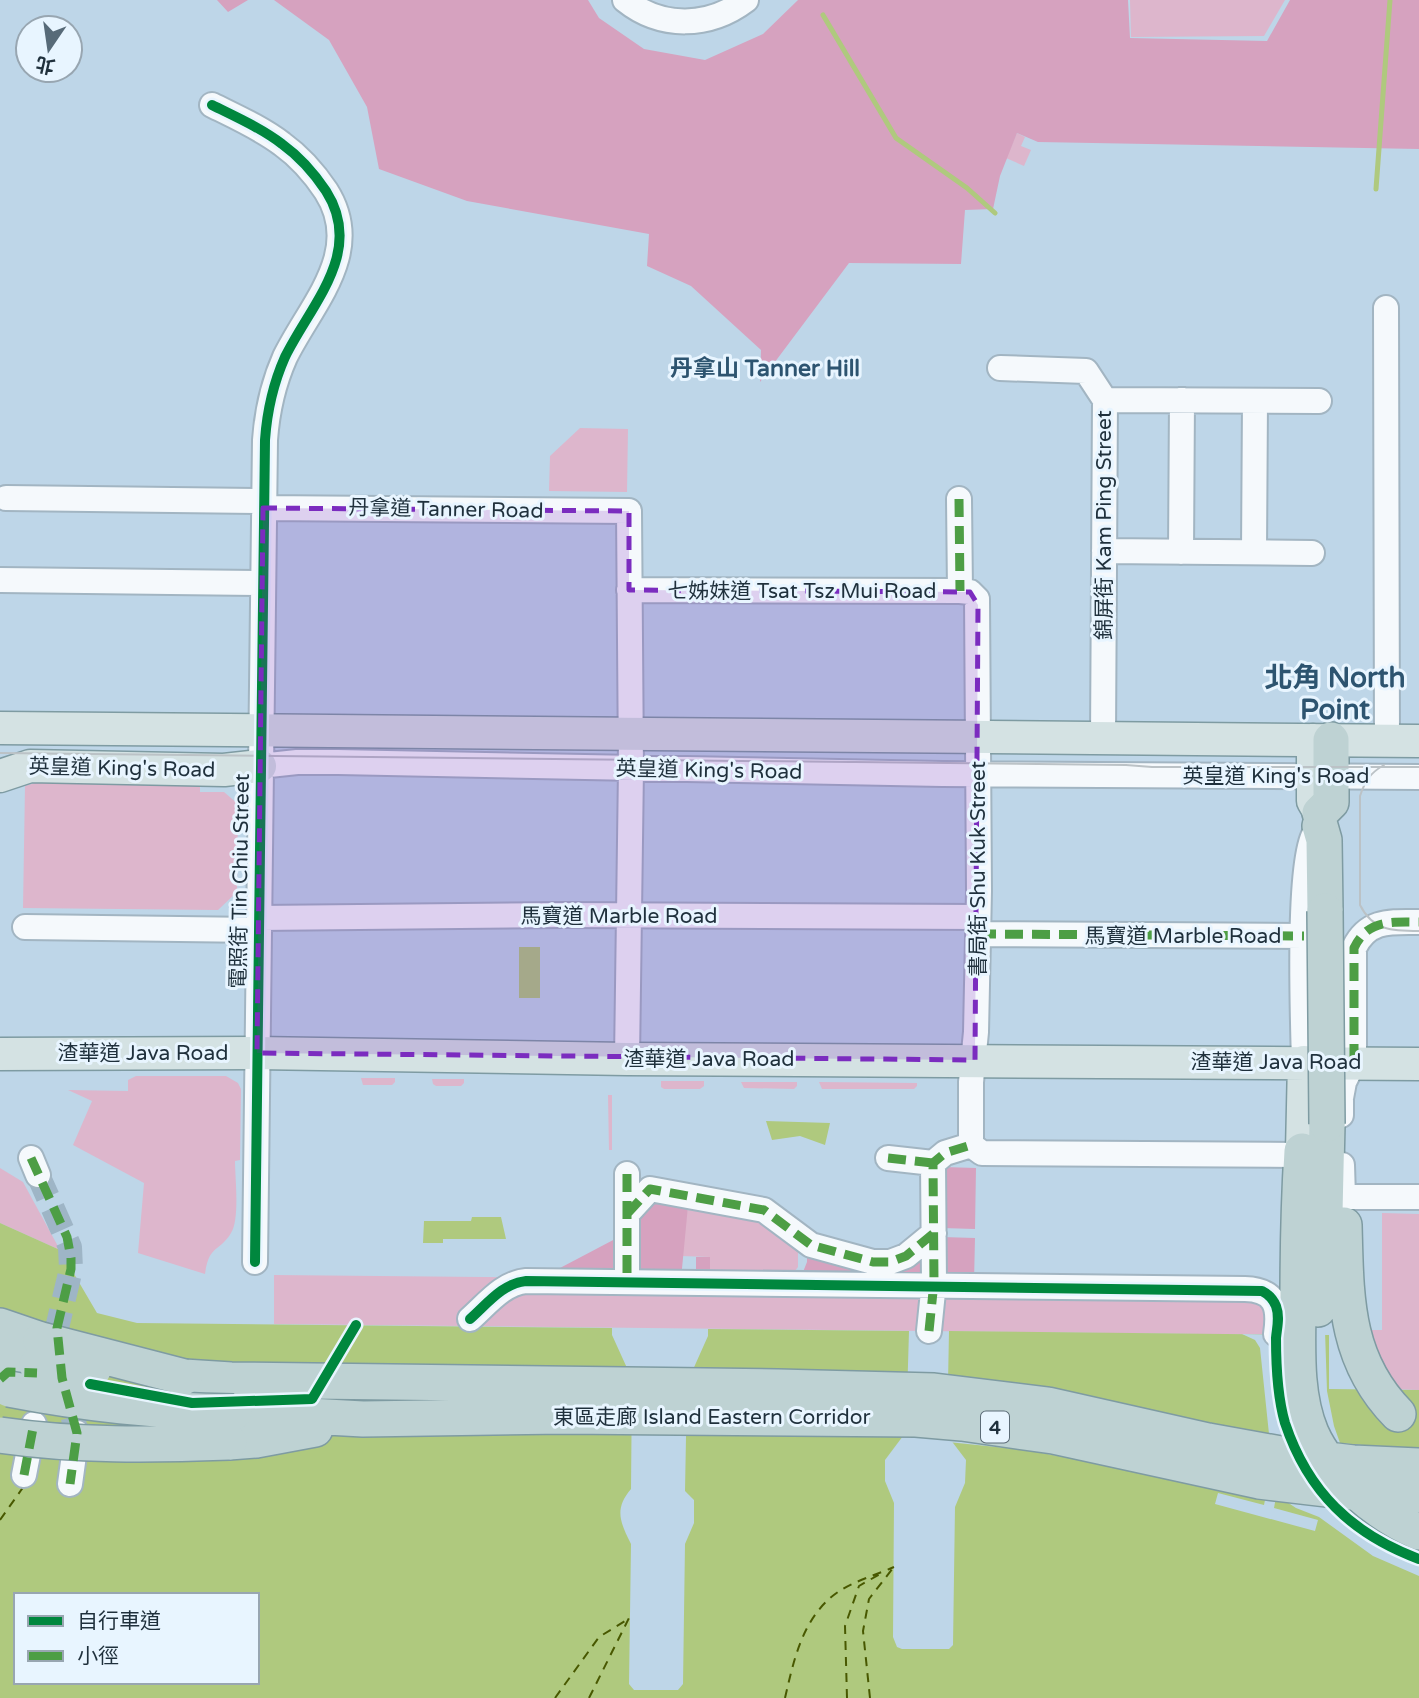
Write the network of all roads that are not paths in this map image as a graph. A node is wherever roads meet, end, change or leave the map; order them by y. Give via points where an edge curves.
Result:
1 (625, 0) edge
2 (746, 0) edge
3 (212, 105) dead end
4 (1386, 308) dead end
5 (1000, 368) dead end
6 (1105, 400) junction
7 (1182, 400) junction
8 (1255, 401) junction
9 (1320, 401) dead end
10 (6, 491) dead end
11 (264, 498) junction
12 (959, 499) dead end
13 (1104, 551) junction
14 (1181, 552) junction
15 (1254, 552) junction
16 (1312, 553) dead end
17 (0, 580) edge
18 (263, 583) junction
19 (629, 590) junction
20 (967, 592) junction
21 (0, 728) edge
22 (261, 731) junction
23 (629, 735) junction
24 (977, 738) junction
25 (1103, 739) junction
26 (1322, 740) junction
27 (1387, 741) junction
28 (1419, 741) edge
29 (15, 766) edge
30 (260, 766) junction
31 (631, 768) junction
32 (979, 774) junction
33 (0, 776) edge
34 (1322, 776) junction
35 (1419, 777) edge
36 (628, 915) junction
37 (1419, 922) edge
38 (259, 924) junction
39 (1314, 924) junction
40 (978, 926) junction
41 (25, 927) dead end
42 (257, 1052) junction
43 (0, 1054) edge
44 (627, 1059) junction
45 (975, 1060) junction
46 (1304, 1062) junction
47 (1354, 1062) junction
48 (1419, 1064) edge
49 (971, 1145) junction
50 (1302, 1152) junction
51 (888, 1158) dead end
52 (933, 1163) junction
53 (627, 1174) dead end
54 (1343, 1197) junction
55 (1419, 1197) edge
56 (627, 1214) junction
57 (934, 1233) junction
58 (1334, 1258) junction
59 (255, 1262) dead end
60 (627, 1282) junction
61 (933, 1286) junction
62 (470, 1319) dead end
63 (1287, 1322) junction
64 (0, 1326) edge
65 (929, 1331) dead end
66 (0, 1358) edge
67 (184, 1377) junction
68 (0, 1387) edge
69 (363, 1419) junction
70 (1408, 1420) edge
71 (34, 1423) dead end
72 (77, 1433) tunnel mouth
73 (0, 1435) edge
74 (1419, 1465) edge
75 (24, 1475) dead end
76 (1344, 1478) junction
77 (70, 1484) dead end
78 (1419, 1495) edge
79 (1419, 1532) edge

1 - 2 street via 644,14 687,23 715,17
3 - 11 street, 電照街 Tin Chiu Street via 298,157 334,204 339,222 338,257 284,359 271,399
4 - 27 street
5 - 6 street via 1086,371
6 - 7 street, 錦屏街 Kam Ping Street
6 - 13 street, 錦屏街 Kam Ping Street
7 - 8 street, 錦屏街 Kam Ping Street
7 - 14 street
8 - 9 street, 錦屏街 Kam Ping Street
8 - 15 street
10 - 11 street, 丹拿道 Tanner Road
11 - 18 street, 電照街 Tin Chiu Street
11 - 19 street, 丹拿道 Tanner Road via 629,511
12 - 20 street, 書局街 Shu Kuk Street
13 - 14 street
13 - 25 street, 錦屏街 Kam Ping Street
14 - 15 street
15 - 16 street
17 - 18 street
18 - 22 street, 電照街 Tin Chiu Street
19 - 20 street, 七姊妹道 Tsat Tsz Mui Road
19 - 23 street
20 - 24 street, 書局街 Shu Kuk Street via 978,605
21 - 22 main road, 英皇道 King's Road
22 - 23 main road, 英皇道 King's Road
22 - 30 street, 電照街 Tin Chiu Street
23 - 24 main road, 英皇道 King's Road
23 - 31 street
24 - 25 main road, 英皇道 King's Road
24 - 32 street, 書局街 Shu Kuk Street
25 - 26 main road, 英皇道 King's Road
26 - 27 main road, 英皇道 King's Road
26 - 34 highway
27 - 28 main road, 英皇道 King's Road
29 - 30 main road, 英皇道 King's Road via 224,770
29 - 33 main road, 英皇道 King's Road
30 - 31 street, 英皇道 King's Road via 338,762
30 - 38 street, 電照街 Tin Chiu Street
31 - 32 street, 英皇道 King's Road
31 - 36 street
32 - 34 street, 英皇道 King's Road
32 - 40 street, 書局街 Shu Kuk Street
34 - 35 street, 英皇道 King's Road
34 - 39 highway via 1331,802 1320,819 1324,840
36 - 38 street, 馬寶道 Marble Road
36 - 40 street, 馬寶道 Marble Road
36 - 44 street
37 - 47 street via 1368,929 1354,948
38 - 41 street, 馬寶道 Marble Road
38 - 42 street, 電照街 Tin Chiu Street
39 - 40 street, 馬寶道 Marble Road
39 - 46 street
39 - 58 highway, bridge
40 - 45 street, 書局街 Shu Kuk Street
42 - 43 main road, 渣華道 Java Road
42 - 44 main road, 渣華道 Java Road
42 - 59 street, 電照街 Tin Chiu Street
44 - 45 main road, 渣華道 Java Road
45 - 46 main road, 渣華道 Java Road
45 - 49 street, 書局街 Shu Kuk Street
46 - 47 main road, 渣華道 Java Road
46 - 50 main road
47 - 48 main road, 渣華道 Java Road
47 - 54 street via 1341,1098
49 - 50 street via 982,1153
49 - 52 street via 945,1153
50 - 63 highway
51 - 52 street
52 - 57 street
53 - 56 street
54 - 55 street
54 - 58 highway
56 - 57 street via 650,1189 764,1210 811,1245 881,1263 906,1256
56 - 60 street
57 - 61 street
58 - 70 highway via 1358,1352 1374,1385
58 - 76 highway via 1318,1281 1317,1355 1326,1427
60 - 61 street
60 - 62 street via 518,1282
61 - 63 street via 1256,1290 1267,1294
61 - 65 street
63 - 76 highway via 1310,1432 1323,1458
64 - 67 highway, bridge
66 - 67 highway, 東區走廊 Island Eastern Corridor / 4, bridge
67 - 74 highway, 東區走廊 Island Eastern Corridor / 4 via 934,1391 1048,1405 1286,1455
68 - 69 highway, 東區走廊 Island Eastern Corridor / 4, bridge via 92,1404 166,1411
69 - 73 highway, bridge via 229,1442 81,1443
69 - 78 highway, 東區走廊 Island Eastern Corridor / 4 via 916,1419 1053,1436 1259,1480
71 - 75 street
72 - 77 street
76 - 79 highway via 1377,1509

